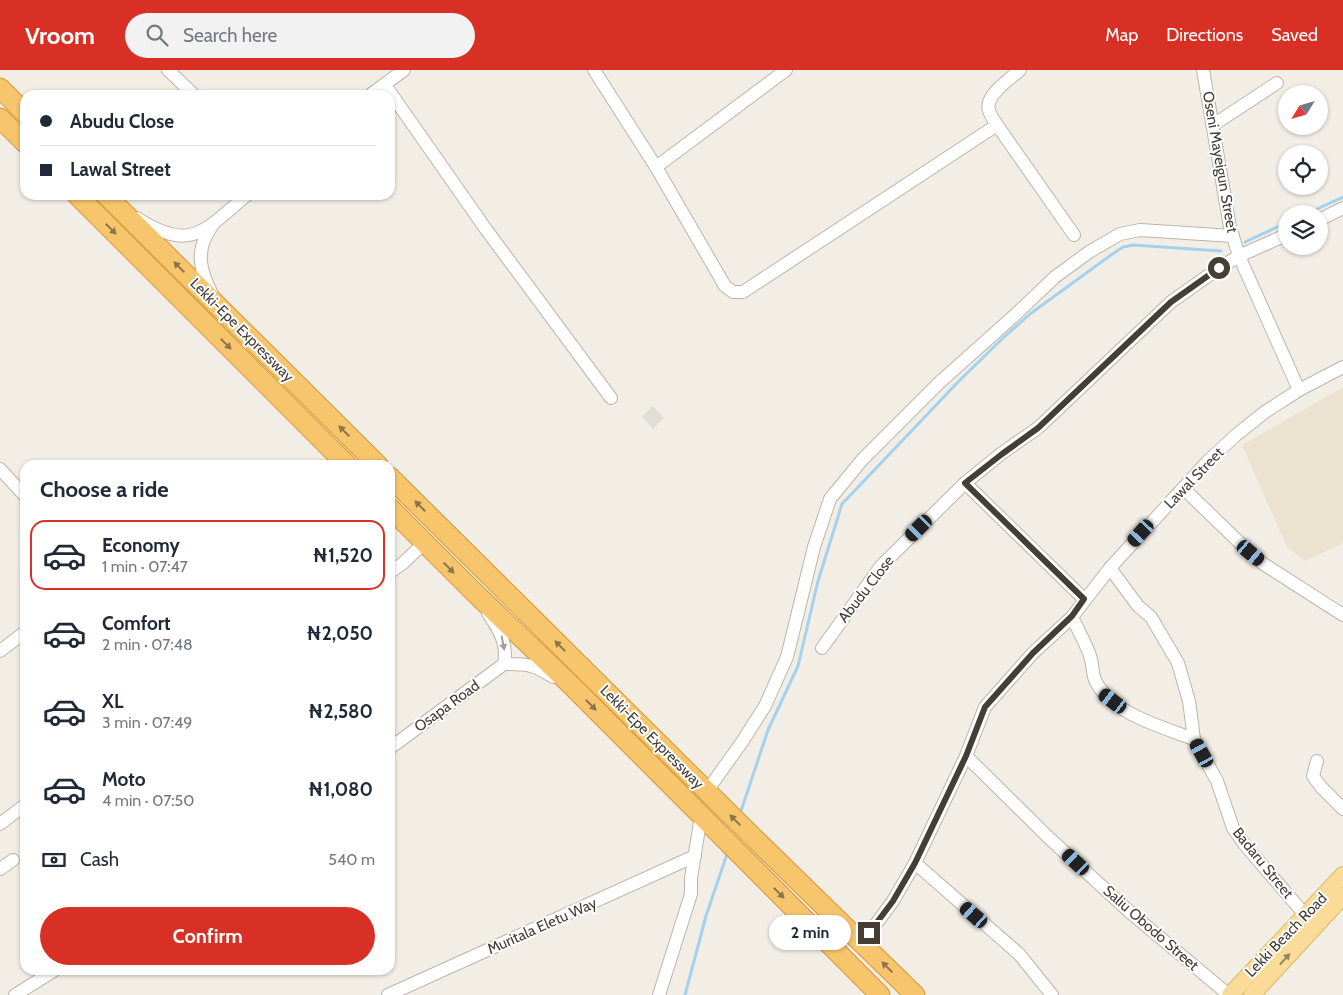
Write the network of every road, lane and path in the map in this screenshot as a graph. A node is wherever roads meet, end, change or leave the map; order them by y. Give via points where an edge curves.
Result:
1 (168, 70) edge
2 (404, 70) edge
3 (594, 70) edge
4 (786, 70) edge
5 (1020, 70) edge
6 (1203, 70) edge
7 (1278, 83) dead end
8 (385, 85) junction
9 (0, 88) edge
10 (189, 90) edge
11 (378, 90) edge
12 (388, 90) edge
13 (395, 99) edge
14 (20, 108) edge
15 (2, 121) edge
16 (997, 125) junction
17 (1213, 126) junction
18 (20, 138) edge
19 (656, 167) junction
20 (82, 200) edge
21 (111, 200) edge
22 (112, 200) edge
23 (241, 200) edge
24 (1343, 208) edge
25 (1328, 216) edge
26 (215, 222) junction
27 (1074, 234) dead end
28 (1232, 236) junction
29 (1278, 238) edge
30 (1239, 256) junction
31 (228, 316) junction
32 (1343, 367) edge
33 (1299, 390) junction
34 (611, 398) dead end
35 (341, 460) edge
36 (373, 460) edge
37 (1, 471) edge
38 (395, 482) edge
39 (965, 483) junction
40 (1183, 488) junction
41 (20, 491) edge
42 (395, 513) edge
43 (424, 543) junction
44 (1110, 568) junction
45 (395, 569) edge
46 (476, 594) junction
47 (1084, 599) junction
48 (1343, 615) edge
49 (1072, 616) junction
50 (20, 636) edge
51 (822, 648) dead end
52 (0, 651) edge
53 (504, 664) junction
54 (573, 687) junction
55 (1194, 739) junction
56 (395, 744) edge
57 (966, 756) junction
58 (1317, 761) dead end
59 (712, 797) junction
60 (1343, 808) edge
61 (20, 809) edge
62 (707, 821) junction
63 (0, 824) edge
64 (695, 856) junction
65 (13, 860) dead end
66 (915, 863) junction
67 (0, 869) edge
68 (1343, 875) edge
69 (1343, 896) edge
70 (1306, 916) junction
71 (814, 928) junction
72 (862, 943) junction
73 (47, 975) edge
74 (16, 995) edge
75 (388, 995) edge
76 (659, 995) edge
77 (880, 995) edge
78 (891, 995) edge
79 (915, 995) edge
80 (1052, 995) edge
81 (1229, 995) edge
82 (1252, 995) edge

1 - 10 street
2 - 8 street
3 - 19 street
4 - 19 street
5 - 16 street via 989,100 988,109
6 - 17 street, Oseni Mayeigun Street
7 - 17 street
8 - 11 street
8 - 12 street
9 - 14 highway
13 - 34 street
15 - 18 highway
16 - 19 street via 743,292 733,292 725,286
16 - 27 street
17 - 28 street, Oseni Mayeigun Street
20 -> 35 highway, Lekki-Epe Expressway
31 -> 21 highway, Lekki-Epe Expressway
22 - 26 street via 169,235 191,235
23 - 26 street
24 - 25 street
26 - 31 street via 202,243 201,264 213,295
28 - 30 street, Oseni Mayeigun Street
28 - 59 street via 1140,230 1120,234 1089,252 1055,277 940,382 862,460 830,499 814,547 787,656 765,706
29 - 30 street, Abudu Close
30 - 33 street, Oseni Mayeigun Street
30 - 39 street, Abudu Close via 1171,302 1038,428
36 -> 31 highway, Lekki-Epe Expressway
32 - 33 street, Lawal Street
33 - 40 street, Lawal Street via 1236,435
37 - 41 street
59 -> 38 highway, Lekki-Epe Expressway
39 - 47 street
39 - 51 street, Abudu Close via 881,566
40 - 44 street, Lawal Street
40 - 48 street via 1262,563
42 - 43 highway, Lekki-Epe Expressway
43 - 45 street
43 -> 46 highway, Lekki-Epe Expressway
44 - 47 street, Lawal Street
44 - 55 street, Badaru Street via 1138,606 1151,617 1178,663 1189,701
46 -> 53 street via 502,634
46 - 54 highway, Lekki-Epe Expressway
47 - 49 street, Lawal Street
49 - 55 street via 1091,660 1091,671 1105,695 1132,716
49 - 57 street, Lawal Street via 1033,653 985,707
50 - 52 street
53 - 54 street via 540,668
53 - 56 street, Osapa Road
54 -> 62 highway, Lekki-Epe Expressway
55 - 70 street, Badaru Street via 1217,781 1233,828
57 - 66 street, Lawal Street
57 - 81 street, Saliu Obodo Street via 1125,907
58 - 60 street via 1313,776
72 -> 59 highway, Lekki-Epe Expressway
61 - 63 street
62 - 64 street
62 -> 71 highway, Lekki-Epe Expressway
64 - 75 street, Muritala Eletu Way
64 - 76 street via 691,894
65 - 67 street
66 - 72 street, Lawal Street via 893,901
66 - 80 street via 1019,954
68 - 70 main road, Lekki Beach Road
82 -> 69 main road, Lekki Beach Road
70 - 81 main road, Lekki Beach Road
71 - 77 highway, Lekki-Epe Expressway
71 - 78 highway via 832,936
79 -> 72 highway, Lekki-Epe Expressway
73 - 74 street

